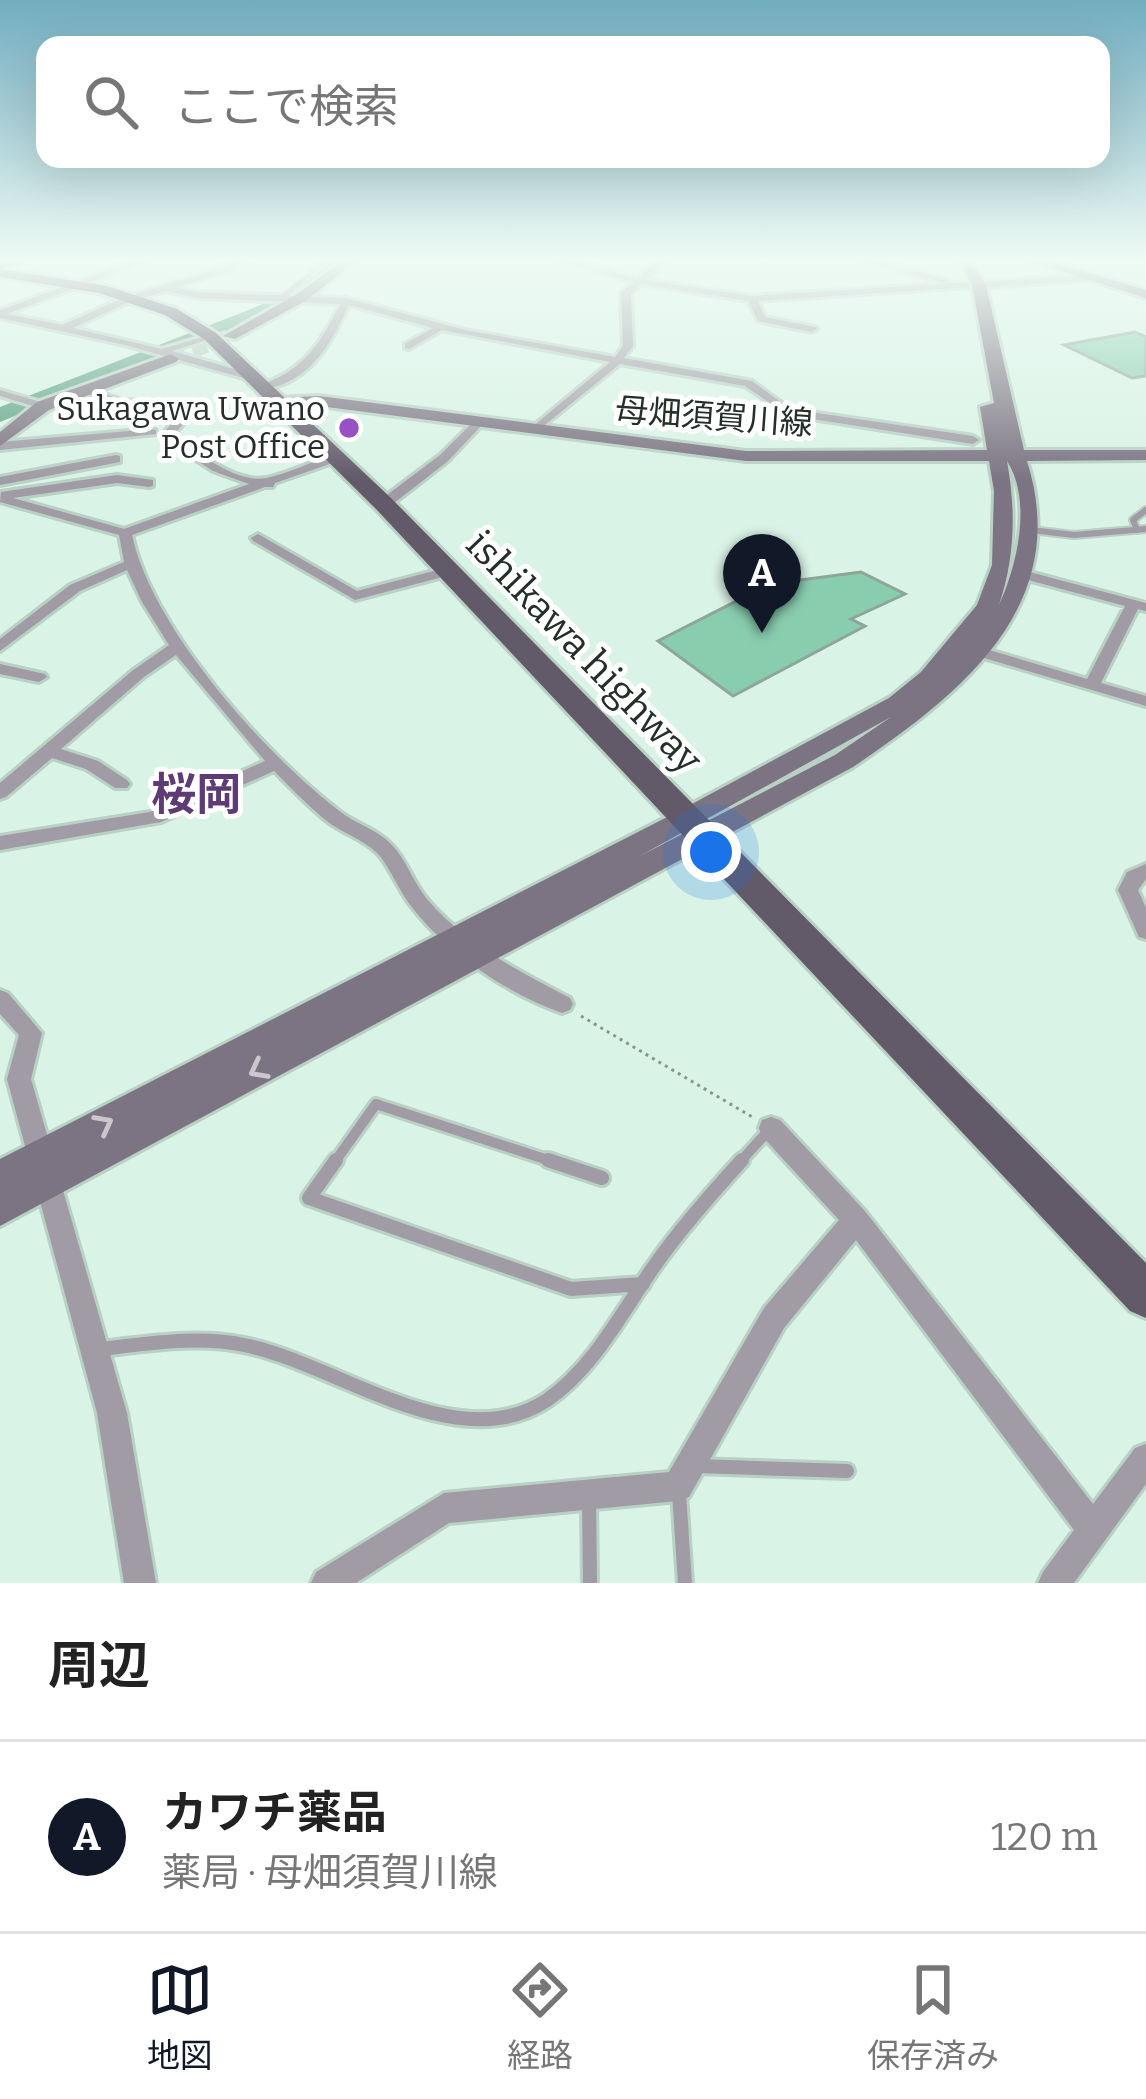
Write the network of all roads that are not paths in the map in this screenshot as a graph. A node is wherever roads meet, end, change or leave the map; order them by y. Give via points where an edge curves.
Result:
1 (86, 334) edge
2 (215, 334) edge
3 (224, 334) edge
4 (328, 334) edge
5 (429, 334) edge
6 (472, 334) edge
7 (628, 334) edge
8 (975, 334) edge
9 (980, 334) edge
10 (220, 336) junction
11 (409, 346) dead end
12 (166, 355) junction
13 (619, 360) junction
14 (82, 389) junction
15 (265, 389) junction
16 (5, 395) edge
17 (43, 406) junction
18 (478, 423) junction
19 (535, 430) junction
20 (152, 432) dead end
21 (0, 443) edge
22 (999, 451) junction
23 (1146, 455) edge
24 (337, 457) junction
25 (116, 460) dead end
26 (0, 482) edge
27 (148, 483) dead end
28 (269, 484) junction
29 (0, 496) edge
30 (384, 504) junction
31 (1146, 511) edge
32 (1030, 530) junction
33 (1142, 530) edge
34 (124, 532) junction
35 (258, 538) dead end
36 (130, 564) junction
37 (449, 571) junction
38 (1022, 574) junction
39 (1140, 605) edge
40 (0, 646) edge
41 (178, 646) junction
42 (979, 652) junction
43 (0, 669) edge
44 (39, 677) dead end
45 (1092, 684) junction
46 (1146, 701) edge
47 (49, 751) junction
48 (276, 763) junction
49 (121, 784) dead end
50 (0, 794) edge
51 (695, 828) junction
52 (0, 842) edge
53 (1146, 871) edge
54 (1146, 931) edge
55 (464, 948) junction
56 (0, 999) edge
57 (562, 1004) road end
58 (771, 1128) joint
59 (45, 1170) junction
60 (0, 1178) edge
61 (602, 1178) dead end
62 (0, 1208) edge
63 (856, 1220) junction
64 (643, 1284) junction
65 (1146, 1295) edge
66 (94, 1349) junction
67 (1146, 1459) edge
68 (847, 1471) dead end
69 (684, 1476) junction
70 (589, 1495) junction
71 (1093, 1529) junction
72 (140, 1583) edge
73 (327, 1583) edge
74 (590, 1583) edge
75 (685, 1583) edge
76 (1054, 1583) edge

1 - 12 street
2 - 10 main road, ishikawa highway
3 - 10 street
4 - 15 street via 310,366
5 - 11 street
6 - 13 street
7 - 13 street
8 - 22 street
9 - 22 street via 1006,422
10 - 12 street
10 - 15 main road, ishikawa highway
12 - 14 street
12 - 15 street
13 - 19 street
13 - 22 street via 748,383 787,412
14 - 17 street
14 - 28 street via 121,403 164,404 180,421 172,440 217,471
15 - 18 street, 母畑須賀川線
15 - 24 main road, ishikawa highway
16 - 17 street
17 - 21 street
18 - 19 street, 母畑須賀川線
18 - 30 street
19 - 22 street, 母畑須賀川線 via 746,455
20 - 21 street
22 - 23 street, 母畑須賀川線
22 - 32 street
22 - 51 street via 1002,565 987,607 929,677
24 - 28 street
24 - 30 main road, ishikawa highway
25 - 26 street
27 - 29 street via 117,479
28 - 34 street
29 - 34 street
30 - 37 main road, ishikawa highway
31 - 33 lane via 1133,520
32 - 33 lane
32 - 38 street
34 - 36 street
35 - 37 street via 356,596
36 - 40 street via 75,587
36 - 41 street
37 - 51 main road, ishikawa highway
38 - 39 street
38 - 42 street
39 - 45 street
41 - 47 street
41 - 48 street
42 - 45 street
42 - 51 street via 913,716 844,760
43 - 44 street
45 - 46 street
47 - 49 street
47 - 50 street
48 - 52 street via 154,818
48 - 55 street via 388,851 404,883
51 - 55 street
51 - 65 main road, ishikawa highway
53 - 54 street via 1128,890
55 - 57 street
55 - 59 street
56 - 59 street via 31,1034 19,1079
58 - 63 street
58 - 64 lane
59 - 60 street
59 - 62 street
59 - 66 street
61 - 64 lane via 376,1104 309,1198 571,1289
63 - 69 street via 773,1318
63 - 71 street
64 - 66 lane via 604,1341 546,1402 494,1424 412,1405 250,1346 199,1340
66 - 72 street
67 - 71 street
68 - 69 lane
69 - 70 street
69 - 75 lane
70 - 73 street via 444,1508
70 - 74 lane
71 - 76 street

